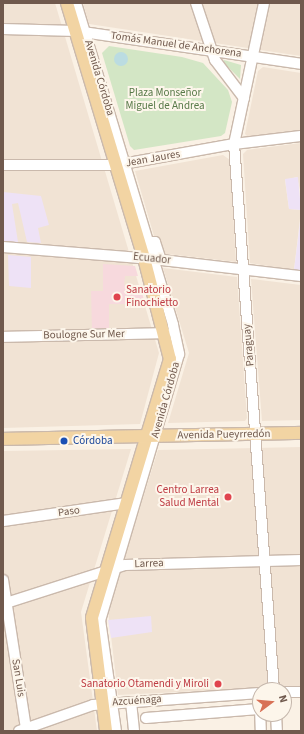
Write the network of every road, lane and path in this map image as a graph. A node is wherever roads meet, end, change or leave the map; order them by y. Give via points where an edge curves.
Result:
1 (67, 3) edge
2 (76, 3) edge
3 (196, 3) edge
4 (264, 3) edge
5 (3, 29) edge
6 (80, 31) junction
7 (210, 50) junction
8 (252, 56) junction
9 (301, 64) edge
10 (244, 98) junction
11 (301, 136) edge
12 (234, 144) junction
13 (3, 164) edge
14 (121, 165) junction
15 (144, 242) junction
16 (3, 247) edge
17 (153, 259) junction
18 (242, 269) junction
19 (301, 276) edge
20 (165, 333) junction
21 (3, 337) edge
22 (301, 433) edge
23 (256, 434) junction
24 (151, 436) junction
25 (3, 440) edge
26 (130, 503) junction
27 (3, 521) edge
28 (264, 560) junction
29 (301, 560) edge
30 (110, 569) junction
31 (3, 580) edge
32 (4, 604) edge
33 (273, 682) edge
34 (252, 694) edge
35 (131, 702) junction
36 (107, 703) junction
37 (252, 710) edge
38 (146, 718) dead end
39 (22, 730) edge
40 (106, 731) edge
41 (116, 731) edge
42 (134, 731) edge

1 - 6 main road, Avenida Córdoba
2 - 6 street, Avenida Córdoba
3 - 7 street
4 - 8 street, Paraguay
5 - 6 street, Tomás Manuel de Anchorena
6 - 7 street, Tomás Manuel de Anchorena
6 - 14 main road, Avenida Córdoba
7 - 8 street, Tomás Manuel de Anchorena
7 - 10 street
8 - 9 street, Tomás Manuel de Anchorena
8 - 10 street, Paraguay
10 - 12 street, Paraguay
11 - 12 street, Jean Jaures
12 - 14 street, Jean Jaures
12 - 18 street, Paraguay
13 - 14 street, Jean Jaures
14 - 15 main road, Avenida Córdoba
15 - 17 main road, Avenida Córdoba
15 - 17 street via 155,242
16 - 17 street, Ecuador
17 - 18 street, Ecuador
17 - 20 main road, Avenida Córdoba
17 - 24 street, Avenida Córdoba via 179,354
18 - 19 street, Ecuador
18 - 23 street, Paraguay
20 - 21 street, Boulogne Sur Mer
20 - 24 main road, Avenida Córdoba via 169,364
22 - 23 main road, Avenida Pueyrredón
23 - 24 main road, Avenida Pueyrredón
23 - 28 street, Paraguay
24 - 25 main road, Avenida Pueyrredón
24 - 26 main road, Avenida Córdoba
26 - 27 street, Paso
26 - 30 main road, Avenida Córdoba
28 - 29 street, Larrea
28 - 30 street, Larrea
28 - 33 street, Paraguay
30 - 32 street, Larrea
30 - 36 main road, Avenida Córdoba via 92,623
31 - 32 street, San Luis
32 - 39 street, San Luis
34 - 35 street, Azcuénaga
35 - 36 street, Azcuénaga
35 - 42 street
36 - 39 street, Azcuénaga
36 - 40 main road, Avenida Córdoba
36 - 41 street, Avenida Córdoba
37 - 38 street

